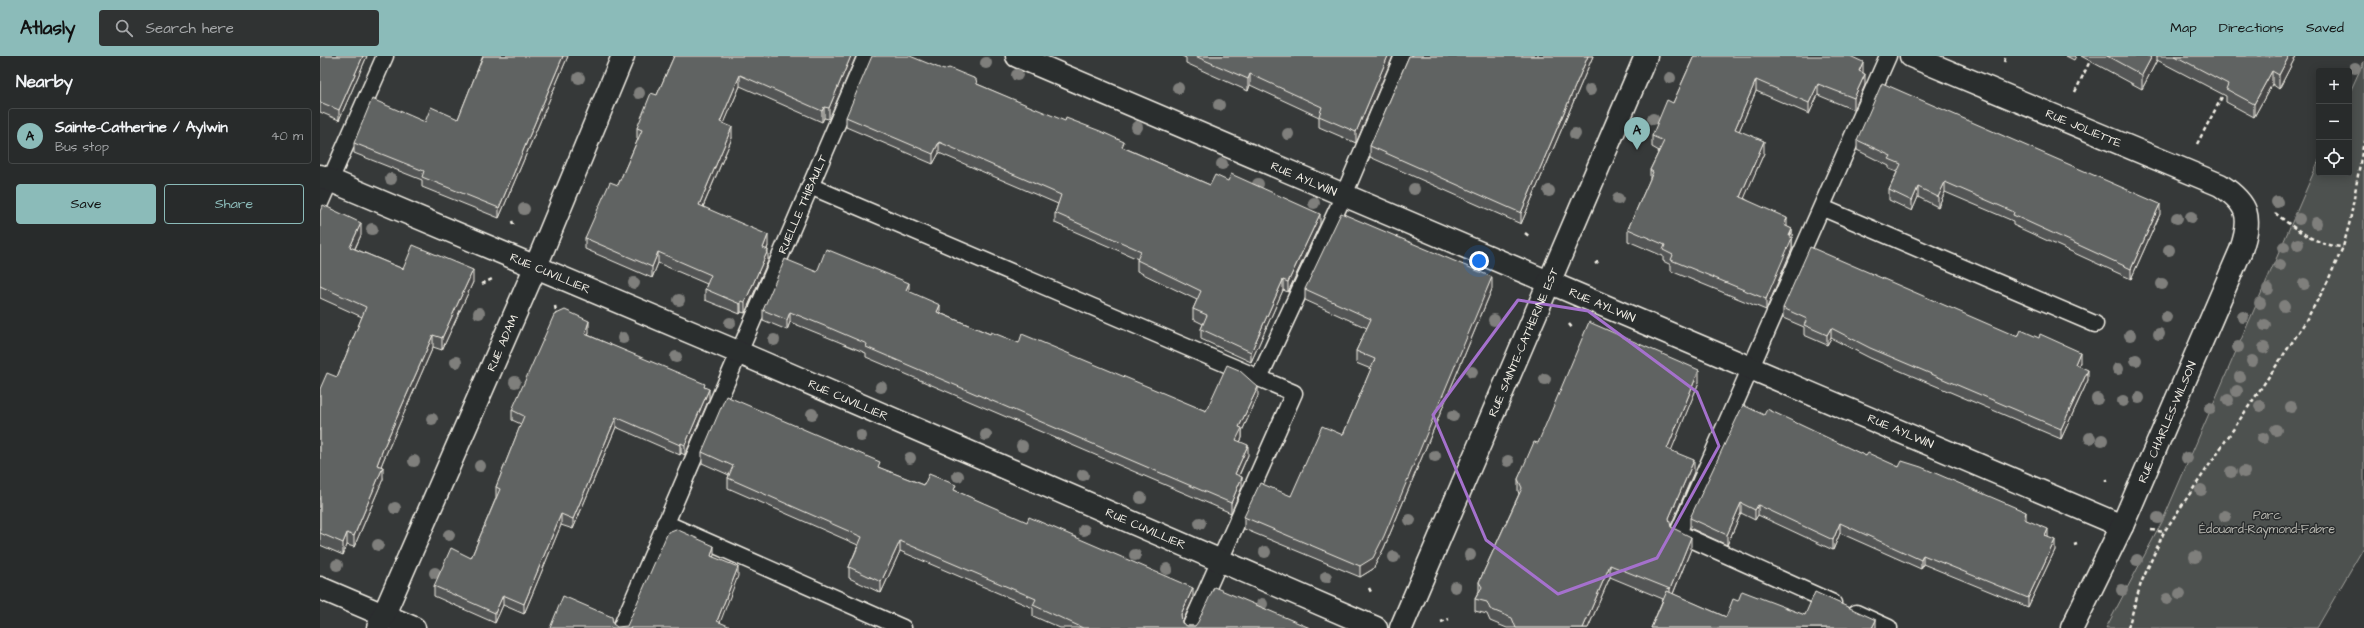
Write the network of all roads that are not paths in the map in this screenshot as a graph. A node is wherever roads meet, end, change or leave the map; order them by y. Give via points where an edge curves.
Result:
1 (385, 56) edge
2 (623, 56) edge
3 (866, 56) edge
4 (1402, 56) edge
5 (1646, 56) edge
6 (1888, 56) edge
7 (1911, 56) edge
8 (1021, 57) edge
9 (325, 178) edge
10 (810, 186) junction
11 (1343, 197) junction
12 (320, 203) edge
13 (1822, 208) junction
14 (2247, 211) joint
15 (536, 266) junction
16 (1549, 282) junction
17 (2095, 324) dead end
18 (740, 353) junction
19 (1752, 366) junction
20 (1260, 378) junction
21 (665, 523) junction
22 (2122, 526) junction
23 (1218, 561) junction
24 (320, 588) edge
25 (381, 622) edge
26 (414, 628) edge
27 (620, 628) edge
28 (903, 628) edge
29 (1190, 628) edge
30 (1376, 628) edge
31 (1401, 628) edge
32 (1890, 628) edge
33 (2072, 628) edge

1 - 9 lane
2 - 15 street, RUE ADAM
3 - 10 lane, RUELLE THIBAULT
4 - 11 lane
5 - 16 street, RUE SAINTE-CATHERINE EST
6 - 13 lane
7 - 14 street, RUE JOLIETTE via 2220,185 2237,196
8 - 11 street, RUE AYLWIN
9 - 12 lane
9 - 15 street, RUE CUVILLIER
10 - 18 lane, RUELLE THIBAULT
10 - 20 lane
11 - 16 street, RUE AYLWIN
11 - 20 lane
13 - 17 lane
13 - 19 lane
14 - 22 street, RUE CHARLES-WILSON via 2247,232 2241,250
15 - 18 street, RUE CUVILLIER
15 - 25 street, RUE ADAM
16 - 19 street, RUE AYLWIN
16 - 31 street, RUE SAINTE-CATHERINE EST
18 - 21 lane, RUELLE THIBAULT
18 - 23 street, RUE CUVILLIER
19 - 22 street, RUE AYLWIN
19 - 32 lane via 1678,533
20 - 23 lane via 1294,392
21 - 27 lane, RUELLE THIBAULT
21 - 28 lane
22 - 33 street, RUE CHARLES-WILSON
23 - 29 lane
23 - 30 street, RUE CUVILLIER
24 - 25 street
25 - 26 street

